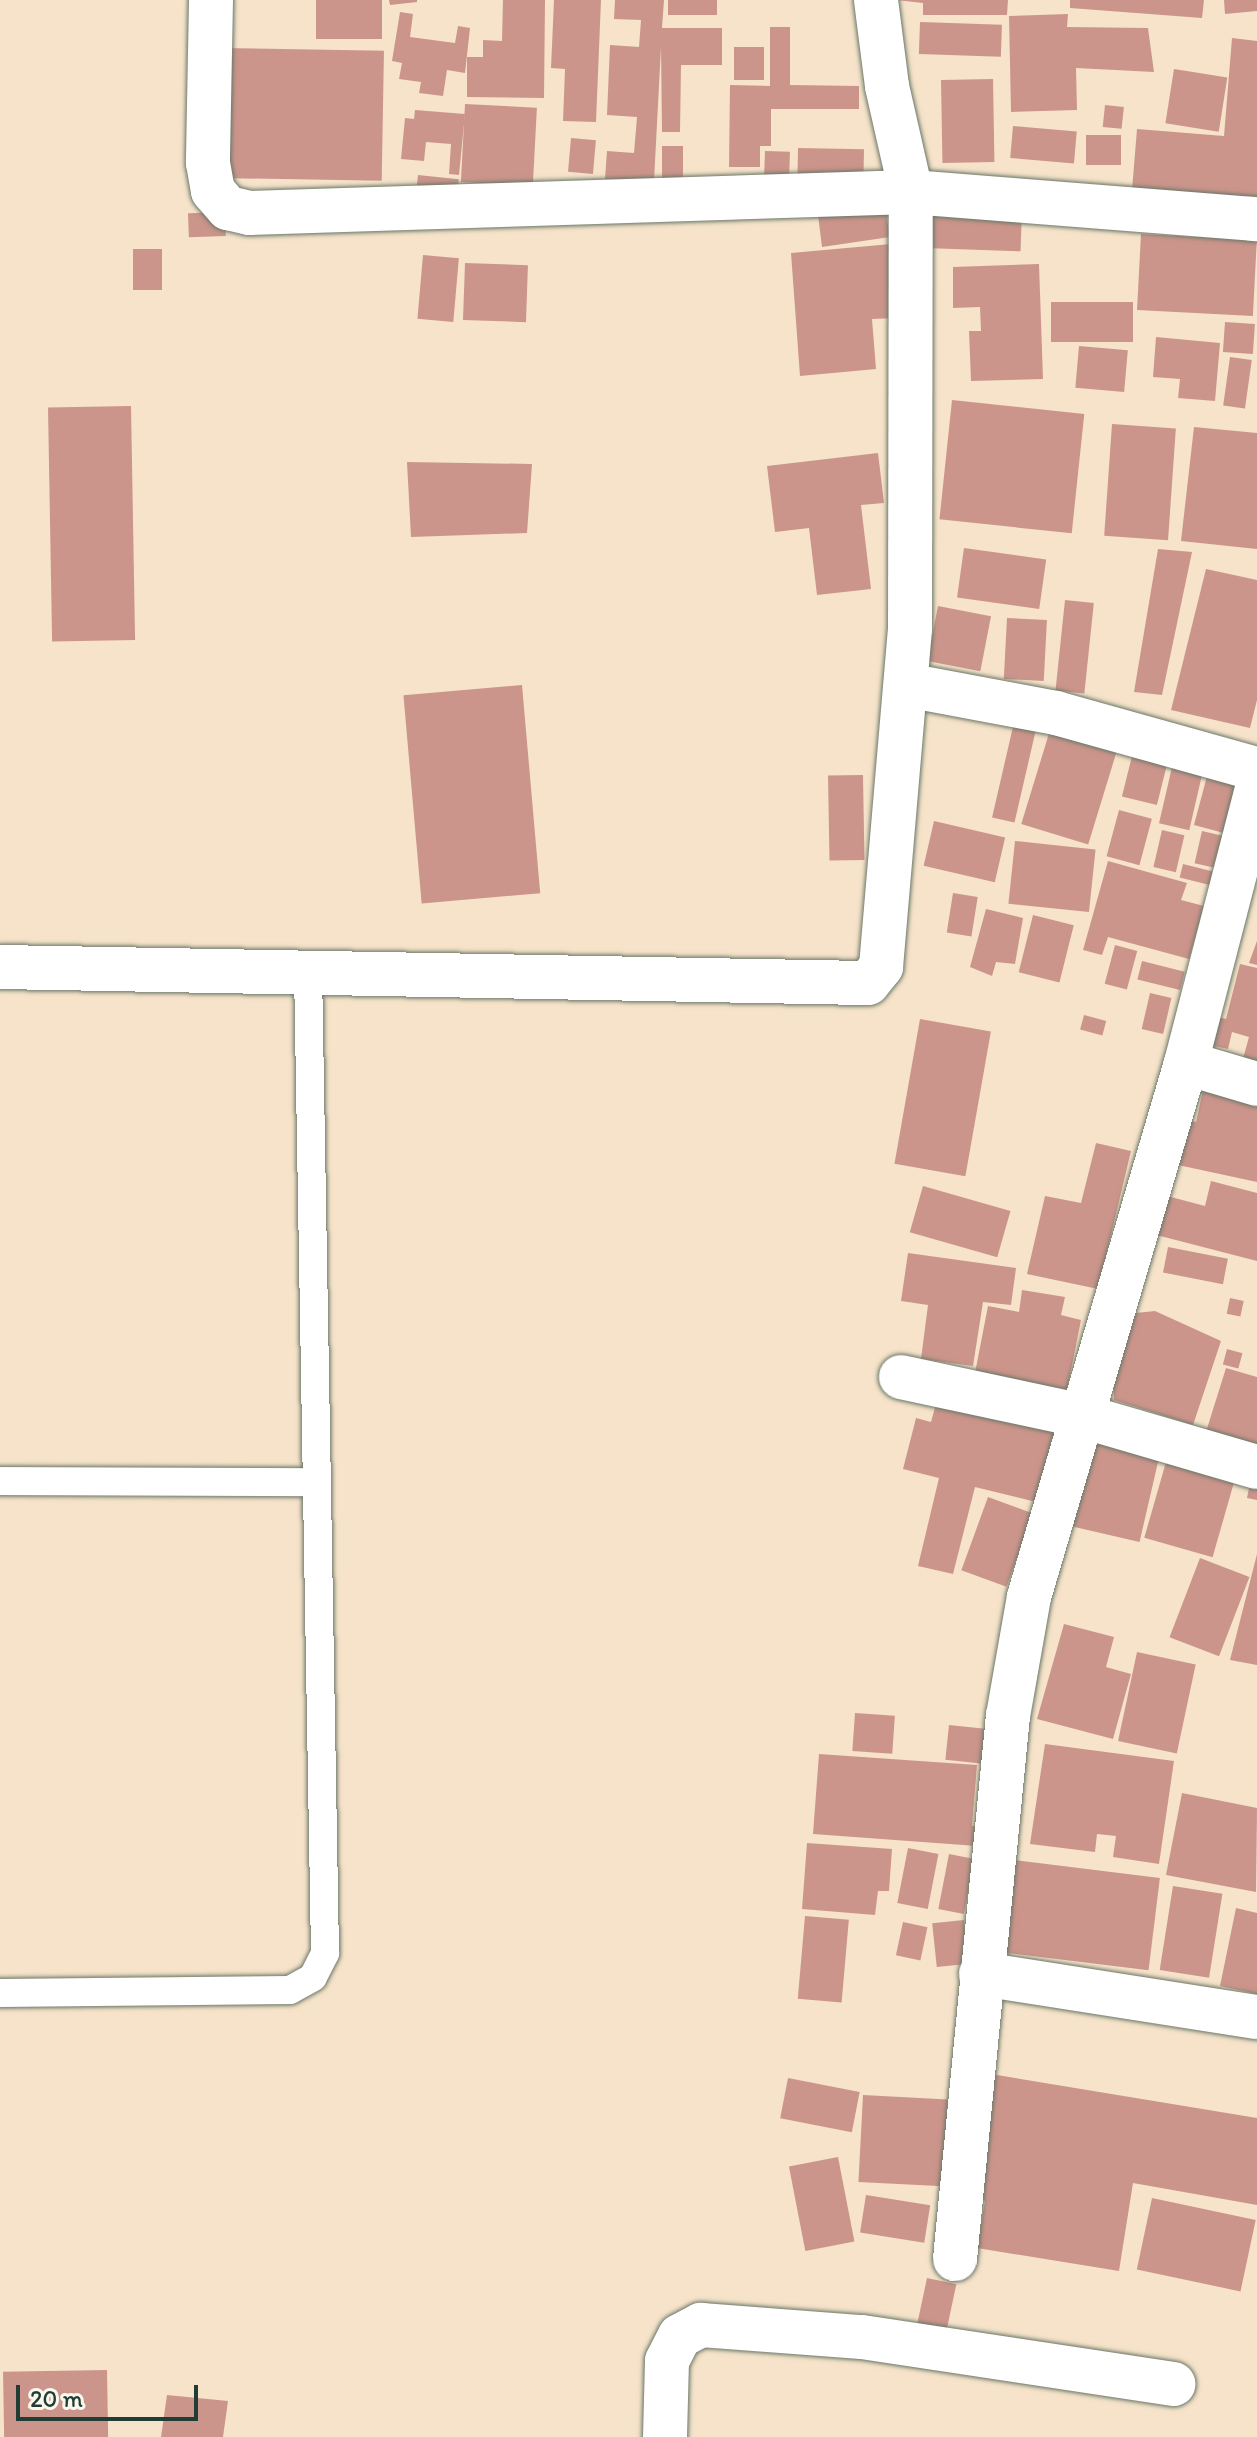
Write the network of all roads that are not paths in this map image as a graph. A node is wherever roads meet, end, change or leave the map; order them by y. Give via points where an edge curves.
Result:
1 (211, 0) edge
2 (876, 0) edge
3 (911, 192) junction
4 (1257, 219) edge
5 (906, 685) junction
6 (1257, 769) edge
7 (1257, 789) edge
8 (0, 967) edge
9 (308, 974) junction
10 (1186, 1063) junction
11 (1257, 1084) edge
12 (901, 1377) dead end
13 (1079, 1415) junction
14 (1257, 1467) edge
15 (0, 1481) edge
16 (315, 1482) junction
17 (981, 1974) junction
18 (0, 1993) edge
19 (1257, 2017) edge
20 (955, 2259) dead end
21 (1173, 2384) dead end
22 (665, 2437) edge

1 - 3 street via 208,163 213,191 228,208 249,213
2 - 3 street via 887,86
3 - 4 street
3 - 5 street
5 - 6 street via 1056,713
5 - 9 street via 881,967 868,983
7 - 10 street
8 - 9 street
9 - 16 lane
10 - 11 street
10 - 13 street
12 - 13 street
13 - 14 street
13 - 17 street via 1023,1627 1008,1716
15 - 16 lane
16 - 18 lane via 325,1953 313,1977 290,1990
17 - 19 street
17 - 20 street
21 - 22 street via 862,2337 701,2325 680,2336 667,2361

